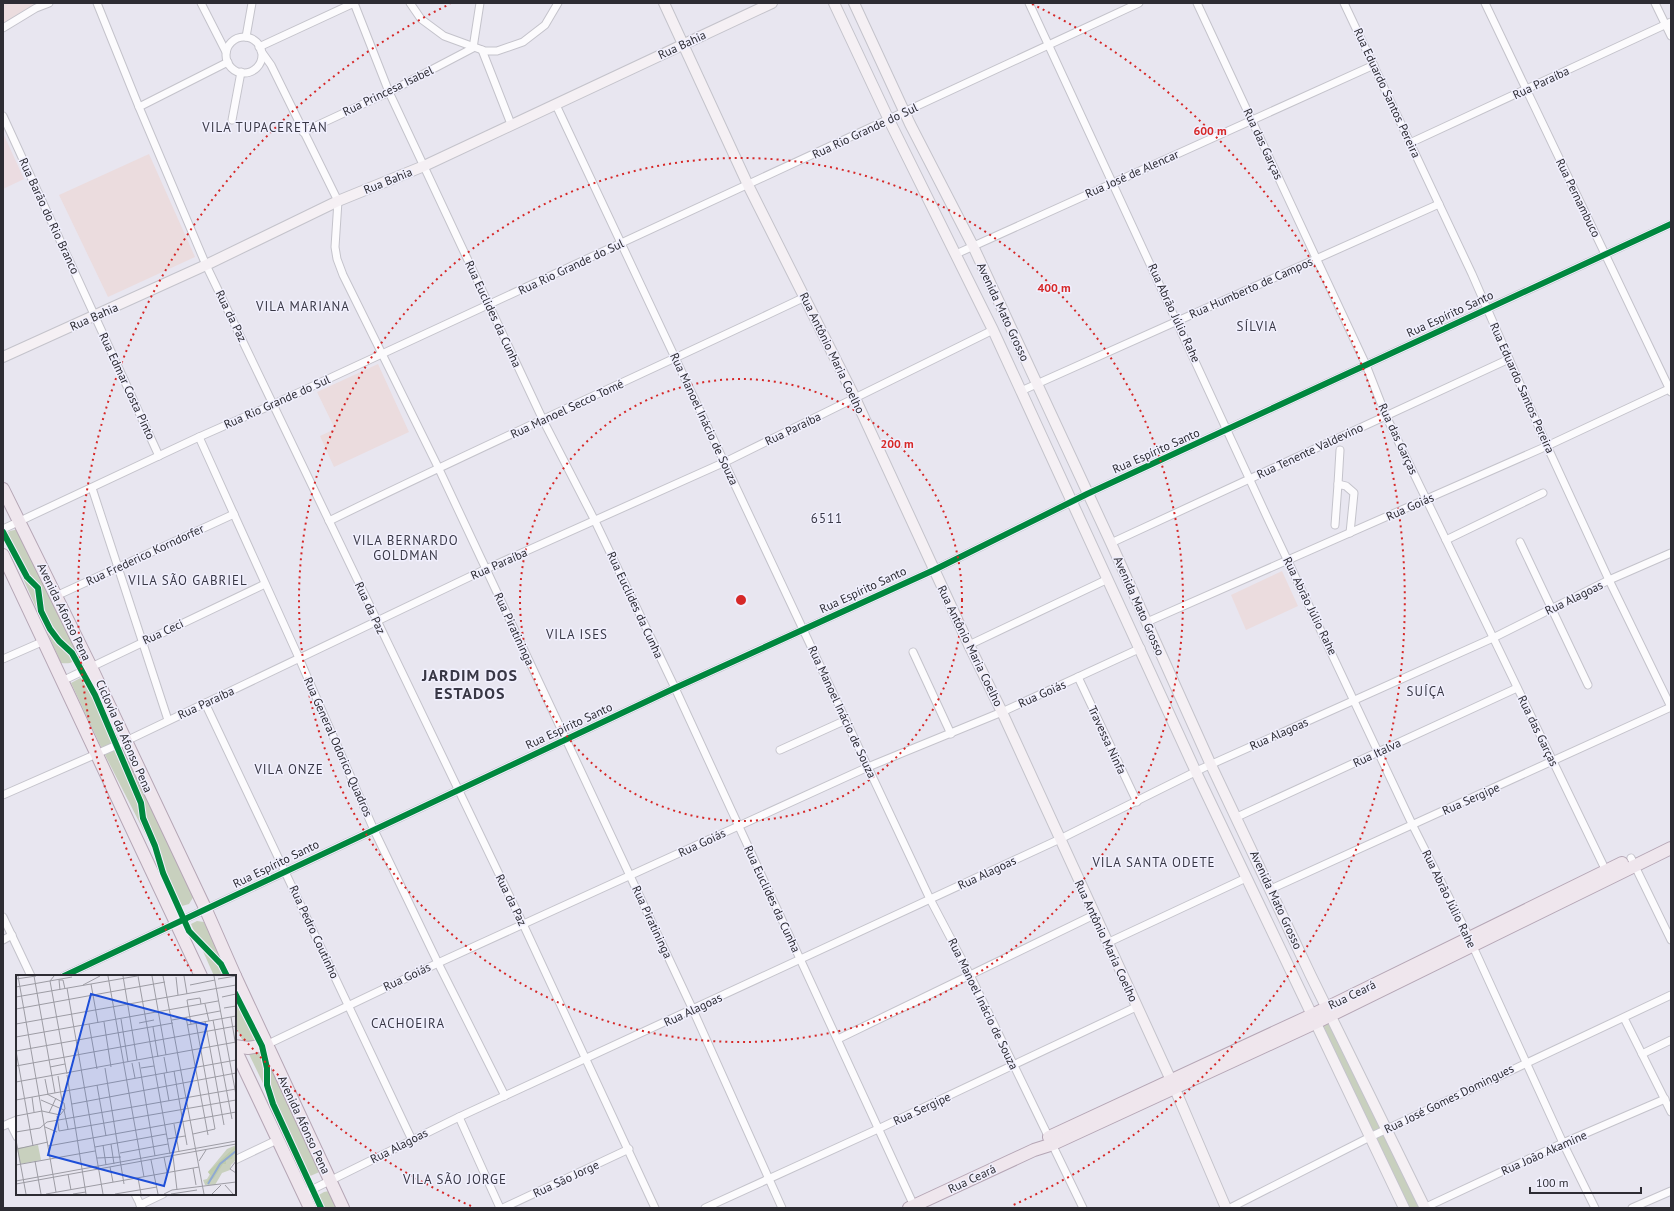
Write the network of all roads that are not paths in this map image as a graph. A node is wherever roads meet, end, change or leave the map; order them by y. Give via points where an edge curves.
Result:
1 (48, 3) edge
2 (97, 3) edge
3 (201, 3) edge
4 (252, 3) edge
5 (354, 3) edge
6 (410, 3) edge
7 (480, 3) edge
8 (558, 3) edge
9 (664, 3) edge
10 (772, 3) edge
11 (834, 3) edge
12 (854, 3) edge
13 (1029, 3) edge
14 (1139, 3) edge
15 (1197, 3) edge
16 (1344, 3) edge
17 (1485, 3) edge
18 (1655, 3) edge
19 (1668, 24) edge
20 (3, 28) edge
21 (1671, 36) edge
22 (246, 37) junction
23 (683, 45) junction
24 (1048, 45) junction
25 (473, 48) junction
26 (260, 49) junction
27 (482, 50) junction
28 (226, 52) junction
29 (228, 62) junction
30 (1374, 65) junction
31 (241, 72) junction
32 (1525, 90) junction
33 (389, 92) junction
34 (556, 105) junction
35 (139, 107) junction
36 (905, 112) junction
37 (3, 116) edge
38 (232, 120) dead end
39 (889, 120) junction
40 (1252, 120) junction
41 (511, 124) junction
42 (303, 132) junction
43 (1410, 143) junction
44 (424, 166) junction
45 (1114, 183) junction
46 (748, 185) junction
47 (338, 201) junction
48 (1439, 204) junction
49 (1671, 224) edge
50 (621, 243) junction
51 (973, 246) junction
52 (956, 254) junction
53 (1606, 254) junction
54 (1316, 258) junction
55 (206, 265) junction
56 (806, 297) junction
57 (489, 305) junction
58 (1487, 310) junction
59 (95, 317) junction
60 (1178, 321) junction
61 (993, 330) junction
62 (381, 354) junction
63 (3, 357) edge
64 (675, 358) junction
65 (1509, 359) junction
66 (1366, 365) junction
67 (1037, 384) junction
68 (1670, 390) edge
69 (1020, 391) junction
70 (855, 398) junction
71 (274, 404) junction
72 (1386, 416) junction
73 (543, 420) junction
74 (1228, 430) junction
75 (199, 437) junction
76 (1547, 446) junction
77 (1340, 450) dead end
78 (159, 456) junction
79 (725, 462) junction
80 (438, 467) junction
81 (1250, 479) junction
82 (1338, 484) junction
83 (92, 488) junction
84 (3, 489) edge
85 (1543, 493) dead end
86 (1087, 494) junction
87 (1427, 499) junction
88 (1072, 502) junction
89 (234, 514) junction
90 (328, 521) junction
91 (595, 521) junction
92 (19, 522) junction
93 (1334, 525) dead end
94 (3, 529) edge
95 (1350, 533) junction
96 (1446, 540) junction
97 (1520, 542) dead end
98 (1111, 543) junction
99 (1671, 553) edge
100 (3, 555) edge
101 (1288, 561) junction
102 (119, 568) junction
103 (486, 569) junction
104 (934, 570) junction
105 (1108, 579) junction
106 (1609, 580) junction
107 (265, 584) junction
108 (56, 596) junction
109 (1552, 609) junction
110 (376, 620) junction
111 (1149, 626) junction
112 (804, 630) junction
113 (1493, 638) junction
114 (1136, 639) junction
115 (44, 641) junction
116 (142, 642) junction
117 (969, 645) junction
118 (1141, 648) junction
119 (1159, 650) junction
120 (913, 652) dead end
121 (299, 658) junction
122 (3, 659) edge
123 (91, 667) junction
124 (1078, 677) junction
125 (62, 681) junction
126 (1588, 686) dead end
127 (675, 688) junction
128 (1517, 688) junction
129 (1355, 700) junction
130 (205, 703) junction
131 (1671, 707) edge
132 (1002, 712) junction
133 (168, 720) junction
134 (846, 720) junction
135 (951, 734) junction
136 (126, 741) junction
137 (566, 741) junction
138 (780, 750) dead end
139 (1379, 752) junction
140 (96, 753) junction
141 (1553, 762) junction
142 (1211, 765) junction
143 (868, 767) junction
144 (1196, 772) junction
145 (458, 791) junction
146 (3, 795) edge
147 (1137, 802) junction
148 (1237, 817) junction
149 (738, 826) junction
150 (1413, 826) junction
151 (1223, 829) junction
152 (374, 830) junction
153 (1060, 839) junction
154 (1671, 839) edge
155 (1671, 848) edge
156 (1633, 862) junction
157 (286, 872) junction
158 (1608, 875) junction
159 (630, 876) junction
160 (1246, 878) junction
161 (1271, 889) junction
162 (930, 899) junction
163 (206, 910) junction
164 (1094, 915) junction
165 (3, 917) edge
166 (176, 924) junction
167 (523, 924) junction
168 (12, 936) junction
169 (3, 940) edge
170 (1671, 940) edge
171 (1470, 942) junction
172 (1107, 943) junction
173 (800, 959) junction
174 (438, 963) junction
175 (1290, 970) junction
176 (31, 975) edge
177 (66, 975) edge
178 (201, 975) edge
179 (235, 975) edge
180 (970, 975) junction
181 (1311, 976) junction
182 (236, 978) edge
183 (1671, 995) edge
184 (349, 1004) junction
185 (1136, 1007) junction
186 (693, 1010) junction
187 (1329, 1011) junction
188 (1624, 1018) junction
189 (1314, 1019) junction
190 (838, 1039) junction
191 (1671, 1040) edge
192 (266, 1045) junction
193 (236, 1047) edge
194 (236, 1049) edge
195 (1642, 1054) junction
196 (586, 1059) junction
197 (1526, 1063) junction
198 (1014, 1066) junction
199 (1173, 1084) junction
200 (505, 1096) junction
201 (1665, 1099) junction
202 (1671, 1112) edge
203 (459, 1117) junction
204 (16, 1120) edge
205 (6, 1125) edge
206 (878, 1129) junction
207 (1386, 1130) junction
208 (16, 1136) edge
209 (1370, 1137) junction
210 (277, 1140) junction
211 (412, 1140) junction
212 (1051, 1141) junction
213 (1563, 1143) junction
214 (629, 1149) junction
215 (236, 1160) edge
216 (769, 1178) junction
217 (330, 1181) junction
218 (1671, 1191) edge
219 (303, 1194) junction
220 (135, 1195) edge
221 (161, 1195) edge
222 (141, 1207) edge
223 (913, 1207) edge
224 (310, 1208) edge
225 (343, 1208) edge
226 (502, 1208) edge
227 (655, 1208) edge
228 (705, 1208) edge
229 (782, 1208) edge
230 (1083, 1208) edge
231 (1226, 1208) edge
232 (1230, 1208) edge
233 (1404, 1208) edge
234 (1425, 1208) edge
235 (1595, 1208) edge
236 (1632, 1208) edge

1 - 20 street
2 - 35 street, Rua da Paz
3 - 28 street
4 - 22 street
5 - 26 street
5 - 33 street, Rua Euclides da Cunha
6 - 25 street via 421,19 444,36
7 - 25 street
8 - 27 street via 545,25 523,42 498,51
9 - 23 main road, Rua Antônio Maria Coelho
10 - 23 main road, Rua Bahia
11 - 39 main road, Avenida Mato Grosso
12 - 36 main road, Avenida Mato Grosso
13 - 24 street, Rua Abrão Júlio Rahe
14 - 24 street, Rua Rio Grande do Sul
15 - 40 street, Rua das Garças
16 - 30 street, Rua Eduardo Santos Pereira
17 - 32 street, Rua Pernambuco
18 - 19 street
19 - 21 street
19 - 32 street, Rua Paraíba
22 - 26 street via 253,40
22 - 28 street via 233,40
23 - 34 main road, Rua Bahia
23 - 46 main road, Rua Antônio Maria Coelho
24 - 36 street, Rua Rio Grande do Sul
24 - 45 street, Rua Abrão Júlio Rahe
25 - 27 street
25 - 33 street, Rua Princesa Isabel
26 - 31 street via 261,58 254,69
26 - 42 street via 271,65
27 - 41 street
28 - 29 street
29 - 31 street via 234,70
29 - 35 street
30 - 40 street, Rua José de Alencar
30 - 43 street, Rua Eduardo Santos Pereira
31 - 38 street
32 - 43 street, Rua Paraíba
32 - 53 street, Rua Pernambuco
33 - 42 street, Rua Princesa Isabel
33 - 44 street, Rua Euclides da Cunha
34 - 41 main road, Rua Bahia
34 - 50 street, Rua Manoel Inácio de Souza
35 - 55 street, Rua da Paz
36 - 39 street, Rua Rio Grande do Sul
36 - 51 main road, Avenida Mato Grosso
37 - 59 street, Rua Barão do Rio Branco
39 - 46 street, Rua Rio Grande do Sul
39 - 52 main road, Avenida Mato Grosso
40 - 45 street, Rua José de Alencar
40 - 54 street, Rua das Garças
41 - 44 main road, Rua Bahia
42 - 47 street
43 - 48 street, Rua Eduardo Santos Pereira
44 - 47 main road, Rua Bahia
44 - 57 street, Rua Euclides da Cunha
45 - 51 street, Rua José de Alencar
45 - 60 street, Rua Abrão Júlio Rahe
46 - 50 street, Rua Rio Grande do Sul
46 - 56 main road, Rua Antônio Maria Coelho
47 - 55 main road, Rua Bahia
47 - 62 street, Rua Piratininga via 335,247 337,259
48 - 54 street, Rua Humberto de Campos
48 - 58 street, Rua Eduardo Santos Pereira
49 - 53 street, Rua Espírito Santo
50 - 57 street, Rua Rio Grande do Sul
50 - 64 street, Rua Manoel Inácio de Souza
51 - 52 street, Rua José de Alencar
51 - 67 main road, Avenida Mato Grosso
52 - 61 main road, Avenida Mato Grosso
53 - 58 street, Rua Espírito Santo
53 - 68 street, Rua Pernambuco
54 - 60 street, Rua Humberto de Campos
54 - 66 street, Rua das Garças
55 - 59 main road, Rua Bahia
55 - 71 street, Rua da Paz
56 - 64 street, Rua Manoel Secco Tomé
56 - 70 main road, Rua Antônio Maria Coelho
57 - 62 street, Rua Rio Grande do Sul
57 - 73 street, Rua Euclides da Cunha
58 - 65 street, Rua Eduardo Santos Pereira
58 - 66 street, Rua Espírito Santo
59 - 63 main road, Rua Bahia
59 - 78 street, Rua Edmar Costa Pinto
60 - 67 street, Rua Humberto de Campos
60 - 74 street, Rua Abrão Júlio Rahe
61 - 69 main road, Avenida Mato Grosso
61 - 70 street, Rua Paraíba
62 - 71 street, Rua Rio Grande do Sul
62 - 80 street, Rua Piratininga
64 - 73 street, Rua Manoel Secco Tomé
64 - 79 street, Rua Manoel Inácio de Souza
65 - 72 street, Rua Tenente Valdevino
65 - 76 street, Rua Eduardo Santos Pereira
66 - 72 street, Rua das Garças
66 - 74 street, Rua Espírito Santo
67 - 69 street, Rua Humberto de Campos
67 - 86 main road, Avenida Mato Grosso
68 - 76 street, Rua Goiás
69 - 88 main road, Avenida Mato Grosso
70 - 79 street, Rua Paraíba
70 - 104 main road, Rua Antônio Maria Coelho
71 - 75 street, Rua Rio Grande do Sul
71 - 90 street, Rua da Paz
72 - 81 street, Rua Tenente Valdevino
72 - 87 street, Rua das Garças
73 - 80 street, Rua Manoel Secco Tomé
73 - 91 street, Rua Euclides da Cunha
74 - 81 street, Rua Abrão Júlio Rahe
74 - 86 street, Rua Espírito Santo
75 - 78 street, Rua Rio Grande do Sul
75 - 89 street, Rua General Odorico Quadros
76 - 87 street, Rua Goiás
76 - 106 street, Rua Eduardo Santos Pereira
77 - 82 street
78 - 83 street, Rua Rio Grande do Sul
79 - 91 street, Rua Paraíba
79 - 112 street, Rua Manoel Inácio de Souza
80 - 90 street, Rua Manoel Secco Tomé
80 - 103 street, Rua Piratininga
81 - 98 street, Rua Tenente Valdevino
81 - 101 street, Rua Abrão Júlio Rahe
82 - 93 street
82 - 95 street via 1346,486 1354,493
83 - 92 street, Rua Rio Grande do Sul
83 - 102 street
84 - 92 main road, Avenida Afonso Pena
85 - 96 street
86 - 88 street, Rua Espírito Santo
86 - 98 main road, Avenida Mato Grosso
87 - 95 street, Rua Goiás
87 - 96 street, Rua das Garças
88 - 104 street, Rua Espírito Santo
88 - 105 main road, Avenida Mato Grosso
89 - 102 street, Rua Frederico Korndorfer
89 - 107 street, Rua General Odorico Quadros
90 - 110 street, Rua da Paz
91 - 103 street, Rua Paraíba
91 - 127 street, Rua Euclides da Cunha
92 - 94 street, Rua Rio Grande do Sul
92 - 108 main road, Avenida Afonso Pena
95 - 101 street, Rua Goiás
96 - 113 street, Rua das Garças
97 - 109 street
98 - 111 main road, Avenida Mato Grosso
99 - 106 street, Rua Alagoas
100 - 115 main road
101 - 111 street, Rua Goiás
101 - 129 street, Rua Abrão Júlio Rahe
102 - 108 street, Rua Frederico Korndorfer
102 - 116 street
103 - 110 street, Rua Paraíba
103 - 137 street, Rua Piratininga
104 - 112 street, Rua Espírito Santo
104 - 117 main road, Rua Antônio Maria Coelho
105 - 114 main road, Avenida Mato Grosso
105 - 117 street
106 - 109 street, Rua Alagoas
106 - 131 street, Rua Eduardo Santos Pereira
107 - 116 street, Rua Ceci
107 - 121 street, Rua General Odorico Quadros
108 - 123 main road, Avenida Afonso Pena
109 - 113 street, Rua Alagoas
109 - 126 street
110 - 121 street, Rua Paraíba
110 - 145 street, Rua da Paz
111 - 114 main road via 1145,635
111 - 119 main road, Avenida Mato Grosso
112 - 127 street, Rua Espírito Santo
112 - 134 street, Rua Manoel Inácio de Souza
113 - 128 street, Rua das Garças
113 - 129 street, Rua Alagoas
114 - 118 main road, Avenida Mato Grosso
115 - 122 street
115 - 125 main road
116 - 123 street, Rua Ceci
116 - 133 street
117 - 132 main road, Rua Antônio Maria Coelho
118 - 119 main road
118 - 124 street, Rua Goiás
118 - 144 main road, Avenida Mato Grosso
119 - 142 main road, Avenida Mato Grosso
120 - 135 street
121 - 130 street, Rua Paraíba
121 - 152 street, Rua General Odorico Quadros
123 - 125 street, Rua Ceci
123 - 136 main road, Avenida Afonso Pena
124 - 132 street, Rua Goiás
124 - 147 street, Travessa Ninfa
125 - 140 main road
127 - 137 street, Rua Espírito Santo
127 - 149 street, Rua Euclides da Cunha
128 - 139 street, Rua Italva
128 - 141 street, Rua das Garças
129 - 139 street, Rua Abrão Júlio Rahe
129 - 142 street, Rua Alagoas
130 - 133 street, Rua Paraíba
130 - 157 street, Rua Pedro Coutinho
131 - 141 street, Rua Sergipe
132 - 135 street, Rua Goiás
132 - 153 main road, Rua Antônio Maria Coelho
133 - 136 street, Rua Paraíba
134 - 138 street
134 - 143 street, Rua Manoel Inácio de Souza
135 - 143 street, Rua Goiás
136 - 140 street, Rua Paraíba
136 - 163 main road, Avenida Afonso Pena
137 - 145 street, Rua Espírito Santo
137 - 159 street, Rua Piratininga
139 - 148 street, Rua Italva
139 - 150 street, Rua Abrão Júlio Rahe
140 - 146 street, Rua Paraíba
140 - 166 main road
141 - 150 street, Rua Sergipe
141 - 158 street, Rua das Garças
142 - 144 street, Rua Alagoas
142 - 148 main road, Avenida Mato Grosso
143 - 149 street, Rua Goiás
143 - 162 street, Rua Manoel Inácio de Souza
144 - 147 street, Rua Alagoas
144 - 151 main road, Avenida Mato Grosso
145 - 152 street, Rua Espírito Santo
145 - 167 street, Rua da Paz
147 - 153 street, Rua Alagoas
148 - 151 main road
148 - 161 main road, Avenida Mato Grosso
149 - 159 street, Rua Goiás
149 - 173 street, Rua Euclides da Cunha
150 - 161 street, Rua Sergipe
150 - 171 street, Rua Abrão Júlio Rahe
151 - 160 main road, Avenida Mato Grosso
152 - 157 street, Rua Espírito Santo
152 - 174 street, Rua General Odorico Quadros
153 - 162 street, Rua Alagoas
153 - 164 main road, Rua Antônio Maria Coelho
154 - 156 main road, Rua Ceará
155 - 156 main road, Rua Ceará
156 - 158 main road, Rua Ceará
156 - 170 street
157 - 163 street, Rua Espírito Santo
157 - 184 street, Rua Pedro Coutinho
158 - 171 main road, Rua Ceará
159 - 167 street, Rua Goiás
159 - 186 street, Rua Piratininga
160 - 172 street
160 - 175 main road, Avenida Mato Grosso
161 - 181 main road, Avenida Mato Grosso
162 - 173 street, Rua Alagoas
162 - 180 street, Rua Manoel Inácio de Souza
163 - 166 street, Rua Espírito Santo
163 - 179 main road, Avenida Afonso Pena
164 - 172 main road, Rua Antônio Maria Coelho
164 - 180 street
165 - 168 street
166 - 177 street, Rua Espírito Santo
166 - 178 main road
167 - 174 street, Rua Goiás
167 - 196 street, Rua da Paz
168 - 169 street
168 - 176 street
171 - 187 main road, Rua Ceará
171 - 197 street, Rua Abrão Júlio Rahe
172 - 185 main road, Rua Antônio Maria Coelho
173 - 186 street, Rua Alagoas
173 - 190 street, Rua Euclides da Cunha
174 - 184 street, Rua Goiás
174 - 200 street, Rua General Odorico Quadros
175 - 181 main road via 1301,978
175 - 189 main road, Avenida Mato Grosso
180 - 190 street
180 - 198 street, Rua Manoel Inácio de Souza
181 - 187 main road, Avenida Mato Grosso
182 - 192 main road, Avenida Afonso Pena
183 - 188 street, Rua José Gomes Domingues
184 - 192 street, Rua Goiás
184 - 211 street, Rua Pedro Coutinho
185 - 198 street, Rua Sergipe
185 - 199 main road, Rua Antônio Maria Coelho
186 - 196 street, Rua Alagoas
186 - 216 street, Rua Piratininga
187 - 189 main road, Rua Ceará
187 - 207 main road, Avenida Mato Grosso
188 - 195 street
188 - 197 street, Rua José Gomes Domingues
189 - 199 main road, Rua Ceará
189 - 209 main road, Avenida Mato Grosso
190 - 206 street, Rua Euclides da Cunha
191 - 195 street
192 - 193 main road
192 - 217 main road, Avenida Afonso Pena
194 - 210 main road
195 - 201 street
196 - 200 street, Rua Alagoas
196 - 214 street, Rua da Paz
197 - 207 street, Rua José Gomes Domingues
197 - 213 street, Rua Abrão Júlio Rahe
198 - 206 street, Rua Sergipe
198 - 212 street, Rua Manoel Inácio de Souza
199 - 212 main road, Rua Ceará
199 - 231 main road, Rua Antônio Maria Coelho
200 - 203 street, Rua Alagoas
201 - 202 street
201 - 213 street, Rua João Akamine
203 - 211 street, Rua Alagoas
203 - 226 street
204 - 205 street
205 - 208 street
206 - 216 street, Rua Sergipe
206 - 223 street, Rua Euclides da Cunha
207 - 209 street, Rua José Gomes Domingues
207 - 234 main road, Avenida Mato Grosso
209 - 232 street, Rua José Gomes Domingues
209 - 233 main road, Avenida Mato Grosso
210 - 215 street
210 - 219 main road
211 - 217 street, Rua Alagoas
212 - 223 main road, Rua Ceará
212 - 230 street, Rua Manoel Inácio de Souza
213 - 234 street, Rua João Akamine
213 - 235 street, Rua Abrão Júlio Rahe
214 - 226 street, Rua São Jorge
214 - 227 street, Rua da Paz
216 - 228 street, Rua Sergipe
216 - 229 street, Rua Piratininga
217 - 219 street, Rua Alagoas
217 - 225 main road, Avenida Afonso Pena
218 - 236 street
219 - 224 main road
220 - 222 street
221 - 222 street

